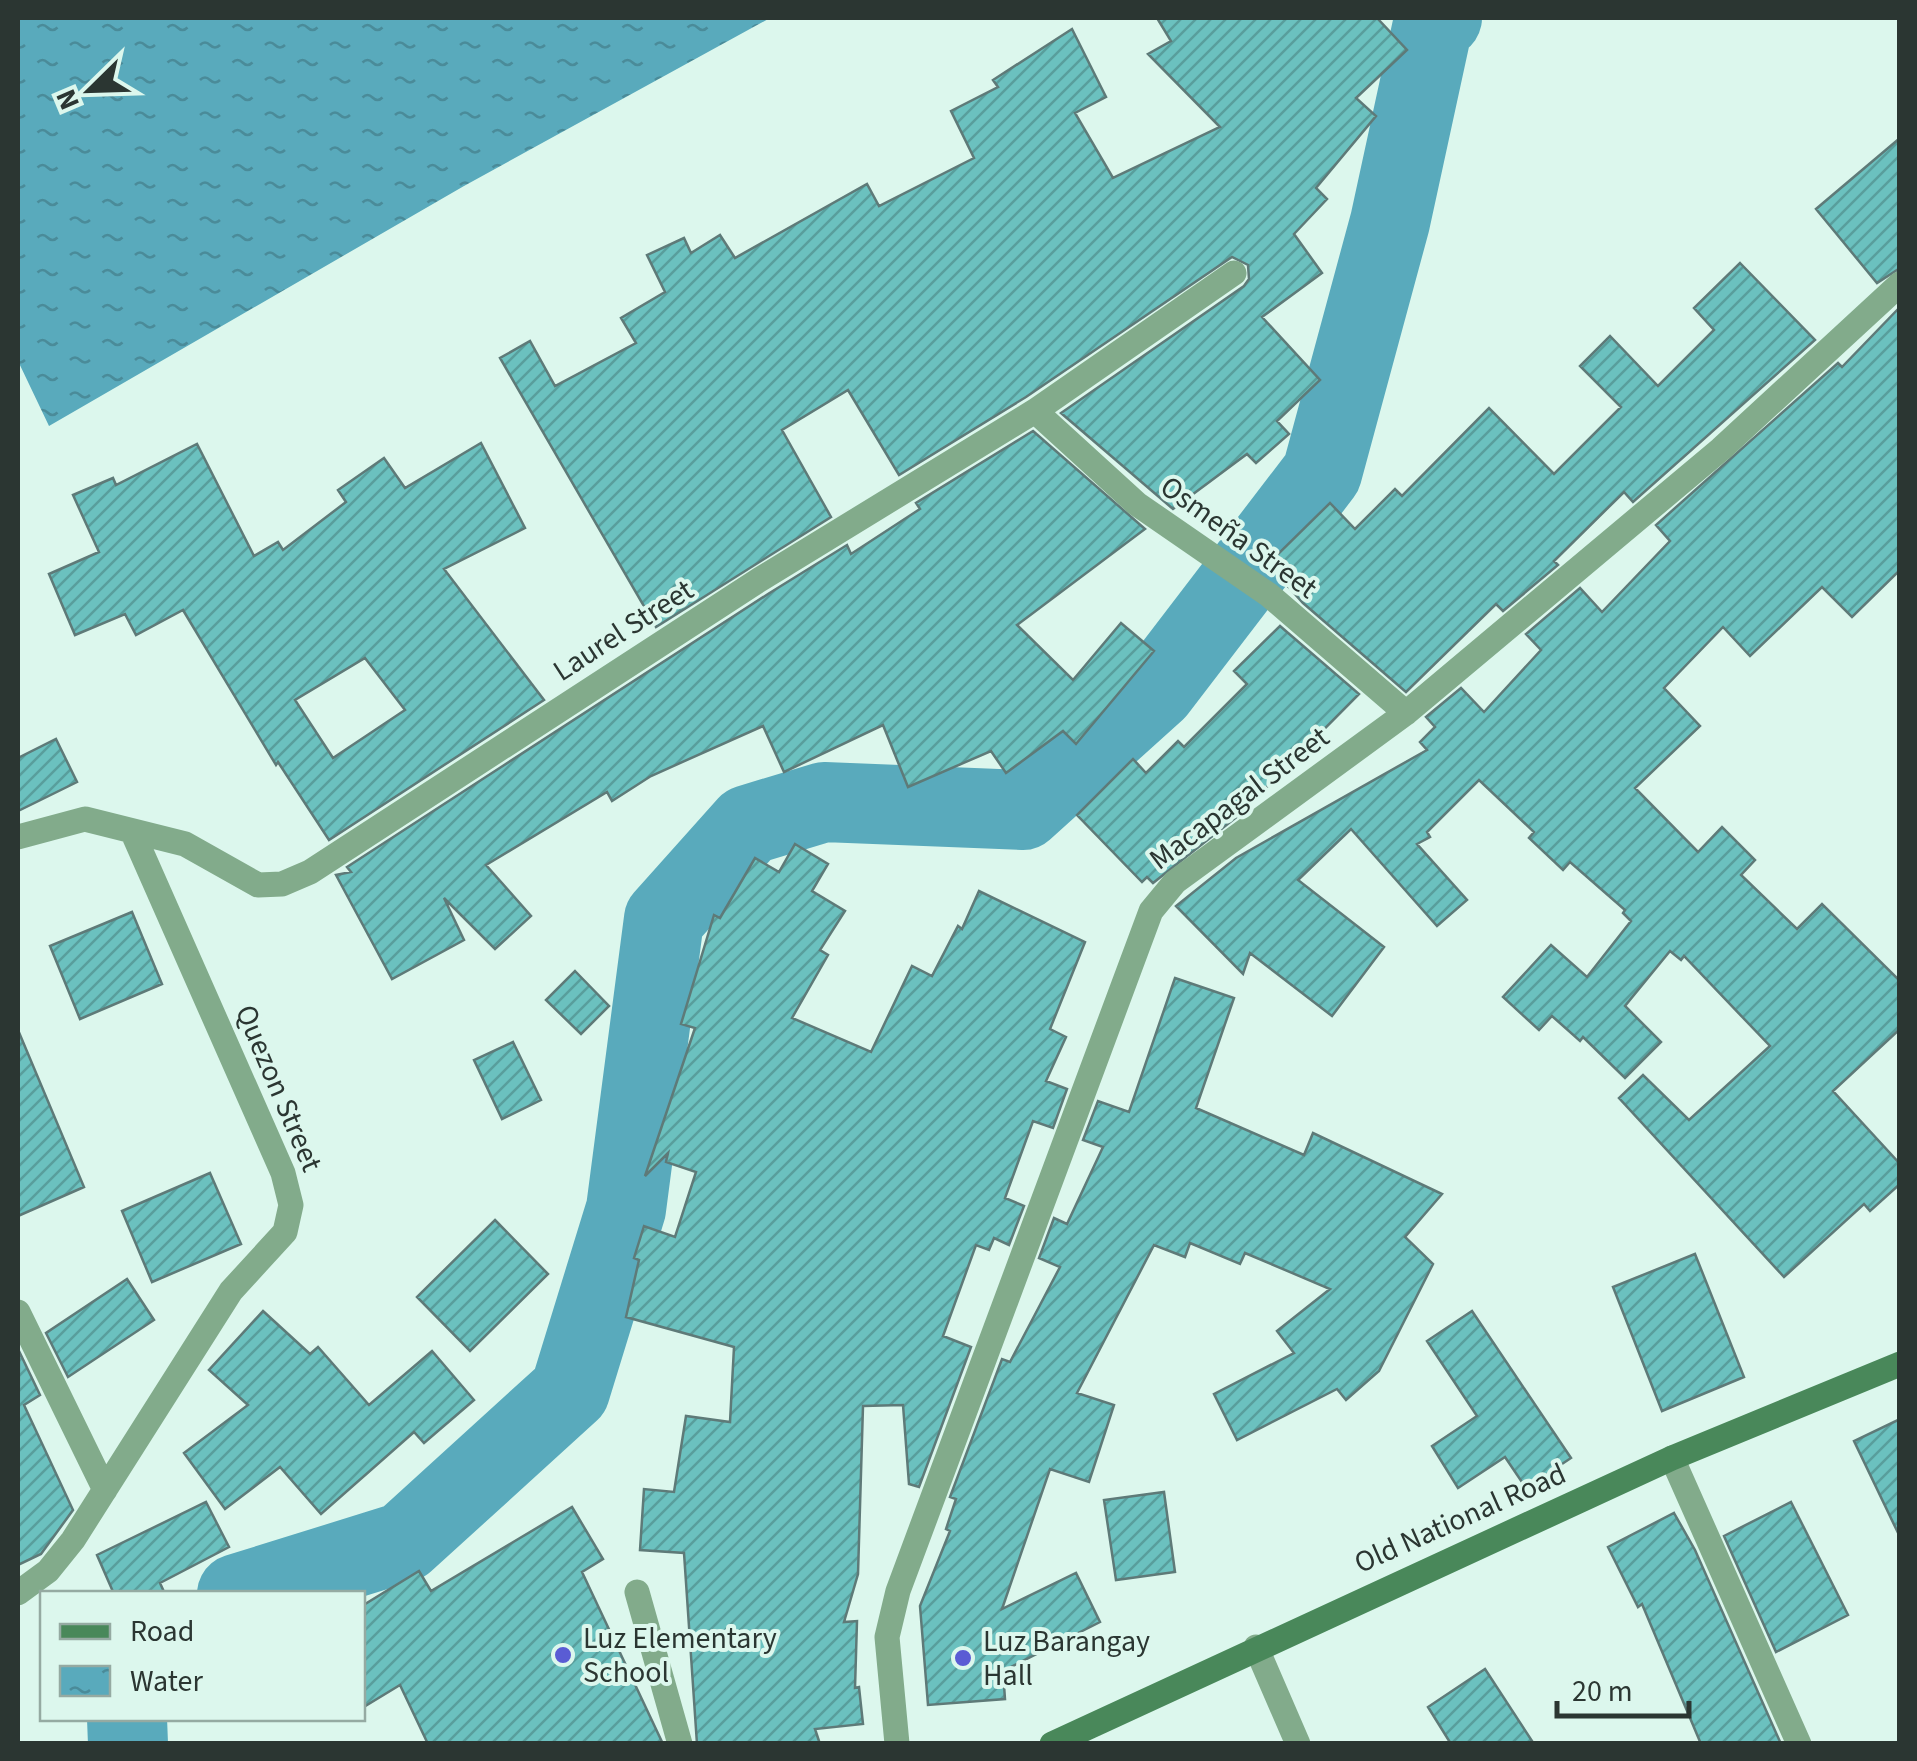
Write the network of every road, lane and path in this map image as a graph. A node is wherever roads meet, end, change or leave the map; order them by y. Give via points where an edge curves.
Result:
1 (1234, 273) dead end
2 (1900, 284) edge
3 (1035, 411) junction
4 (1406, 713) junction
5 (132, 830) junction
6 (18, 837) edge
7 (18, 1312) edge
8 (23, 1340) edge
9 (1900, 1364) edge
10 (1672, 1458) junction
11 (105, 1490) junction
12 (637, 1592) dead end
13 (18, 1594) edge
14 (1256, 1647) junction
15 (680, 1744) edge
16 (897, 1744) edge
17 (1052, 1744) edge
18 (1298, 1744) edge
19 (1799, 1744) edge

1 - 3 street, Laurel Street
2 - 4 street, Macapagal Street via 1721,449
3 - 4 street, Osmeña Street via 1137,504 1269,596
3 - 5 street, Laurel Street via 759,580 310,872 258,885 185,844
4 - 16 street, Macapagal Street via 1175,882 1151,911 898,1592 887,1637
5 - 6 street, Laurel Street via 86,819
5 - 11 street, Quezon Street via 283,1173 291,1205 286,1232 231,1291
7 - 8 street
8 - 11 street
9 - 10 main road, Old National Road
10 - 14 main road, Old National Road
10 - 19 street
11 - 13 street, Quezon Street via 48,1571
12 - 15 street
14 - 17 main road, Old National Road
14 - 18 street

